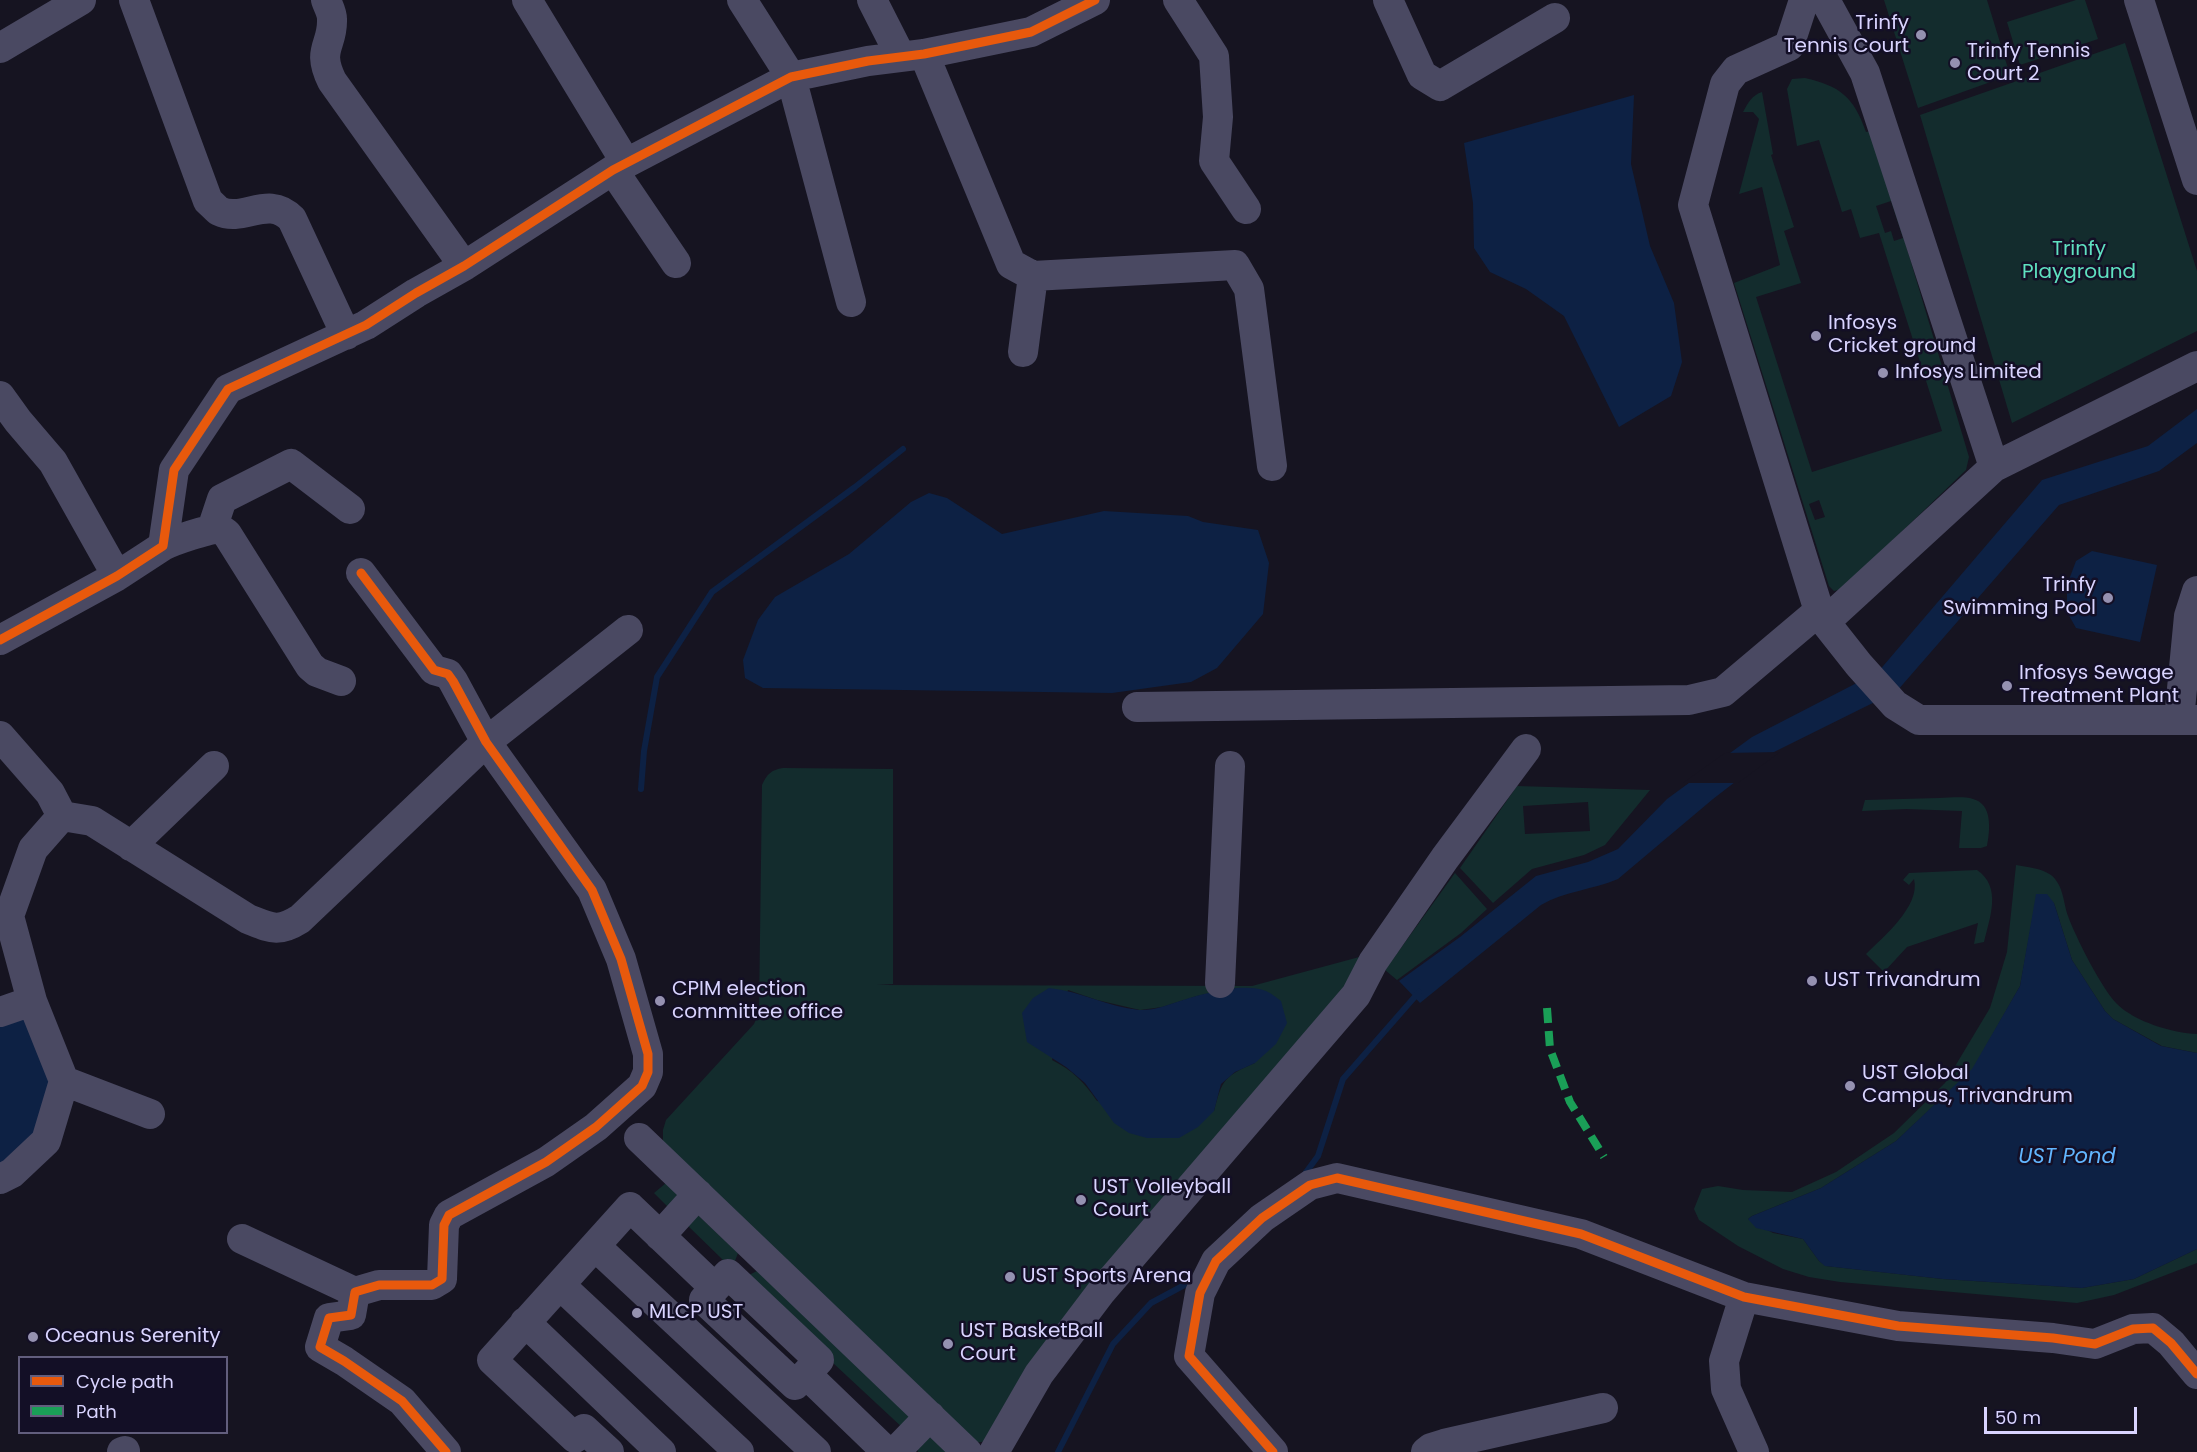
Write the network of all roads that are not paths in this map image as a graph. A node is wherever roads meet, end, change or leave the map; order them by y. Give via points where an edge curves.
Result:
1 (81, 0) edge
2 (134, 0) edge
3 (326, 0) edge
4 (527, 0) edge
5 (742, 0) edge
6 (872, 0) edge
7 (1095, 0) edge
8 (1178, 0) edge
9 (1388, 0) edge
10 (1804, 0) edge
11 (1825, 0) edge
12 (2139, 0) edge
13 (1555, 18) dead end
14 (0, 48) edge
15 (913, 55) junction
16 (791, 77) junction
17 (619, 167) junction
18 (2197, 180) edge
19 (1246, 209) dead end
20 (676, 263) dead end
21 (464, 266) junction
22 (1033, 276) junction
23 (851, 302) dead end
24 (346, 335) junction
25 (1023, 352) dead end
26 (2197, 366) edge
27 (0, 396) edge
28 (1272, 466) dead end
29 (1994, 467) junction
30 (350, 509) dead end
31 (212, 529) junction
32 (163, 546) junction
33 (362, 573) dead end
34 (117, 576) junction
35 (2197, 591) edge
36 (1822, 616) junction
37 (628, 630) dead end
38 (0, 640) edge
39 (341, 681) dead end
40 (1137, 707) dead end
41 (2188, 720) edge
42 (0, 736) edge
43 (486, 742) junction
44 (1526, 750) dead end
45 (214, 766) dead end
46 (1230, 766) dead end
47 (62, 816) junction
48 (131, 846) junction
49 (1220, 983) dead end
50 (32, 1001) junction
51 (0, 1012) edge
52 (64, 1081) junction
53 (150, 1114) dead end
54 (639, 1138) dead end
55 (0, 1179) edge
56 (698, 1194) junction
57 (660, 1236) junction
58 (242, 1239) dead end
59 (595, 1246) junction
60 (756, 1250) junction
61 (724, 1283) junction
62 (560, 1285) junction
63 (355, 1292) junction
64 (1744, 1297) junction
65 (525, 1322) junction
66 (2197, 1374) edge
67 (1603, 1408) dead end
68 (930, 1416) junction
69 (1487, 1444) edge
70 (569, 1445) edge
71 (437, 1449) edge
72 (609, 1452) edge
73 (661, 1452) edge
74 (739, 1452) edge
75 (816, 1452) edge
76 (887, 1452) edge
77 (895, 1452) edge
78 (967, 1452) edge
79 (994, 1452) edge
80 (1273, 1452) edge
81 (1426, 1452) edge
82 (1754, 1452) edge

1 - 14 street
2 - 24 street via 208,201 220,211 231,213 270,207 284,210 292,219
3 - 21 street via 332,16 325,67
4 - 17 street
5 - 16 street
6 - 15 street
7 - 15 street via 1031,32
8 - 19 street via 1214,56 1218,117 1214,161
9 - 13 street via 1422,75 1440,86
10 - 36 street via 1789,46 1736,69 1725,84 1693,205
11 - 29 street via 1865,73
12 - 18 street
15 - 16 street
15 - 22 street via 1011,264
16 - 17 street
16 - 23 street
17 - 20 street
17 - 21 street
21 - 24 street
22 - 25 street
22 - 28 street via 1235,265 1249,289
24 - 32 street via 228,389 174,470
26 - 29 street
27 - 34 street via 52,462
29 - 36 street
30 - 31 street via 291,464 222,499
31 - 32 street
31 - 39 street via 220,529 232,540 310,666
32 - 34 street
33 - 43 street via 434,670 448,674
34 - 38 street
35 - 41 street via 2189,616
36 - 40 street via 1723,692 1689,700
36 - 41 street via 1895,705 1919,720
37 - 43 street
42 - 47 street via 50,794
43 - 48 street via 288,927 274,929 248,919
43 - 63 street via 592,890 621,959 648,1054 648,1072 642,1086 596,1127 546,1162 449,1215 444,1226 442,1279 432,1286 379,1285
44 - 79 street via 1432,876 1373,962 1356,995 1101,1292 1039,1374
45 - 48 street
46 - 49 street
47 - 48 street via 92,821
47 - 50 street via 33,849 9,916
50 - 51 street
50 - 52 street
52 - 53 street
52 - 55 street via 46,1141 12,1173
54 - 56 street
56 - 57 street
56 - 60 street
57 - 59 street via 630,1207
57 - 61 street
58 - 63 street
59 - 62 street
59 - 75 street
60 - 61 street
60 - 68 street
61 - 76 street via 704,1300 795,1385 806,1374
62 - 65 street
62 - 74 street
63 - 71 street via 351,1315 329,1318 320,1347 402,1401
64 - 66 street via 1898,1326 2095,1344 2133,1329 2153,1328
64 - 80 street via 1581,1234 1336,1178 1310,1185 1262,1218 1216,1261 1200,1293 1189,1356
64 - 82 street via 1724,1361 1726,1389
65 - 70 street via 492,1360
65 - 73 street
67 - 69 street
68 - 77 street
68 - 78 street
69 - 81 street via 1431,1448
70 - 72 street via 584,1429

